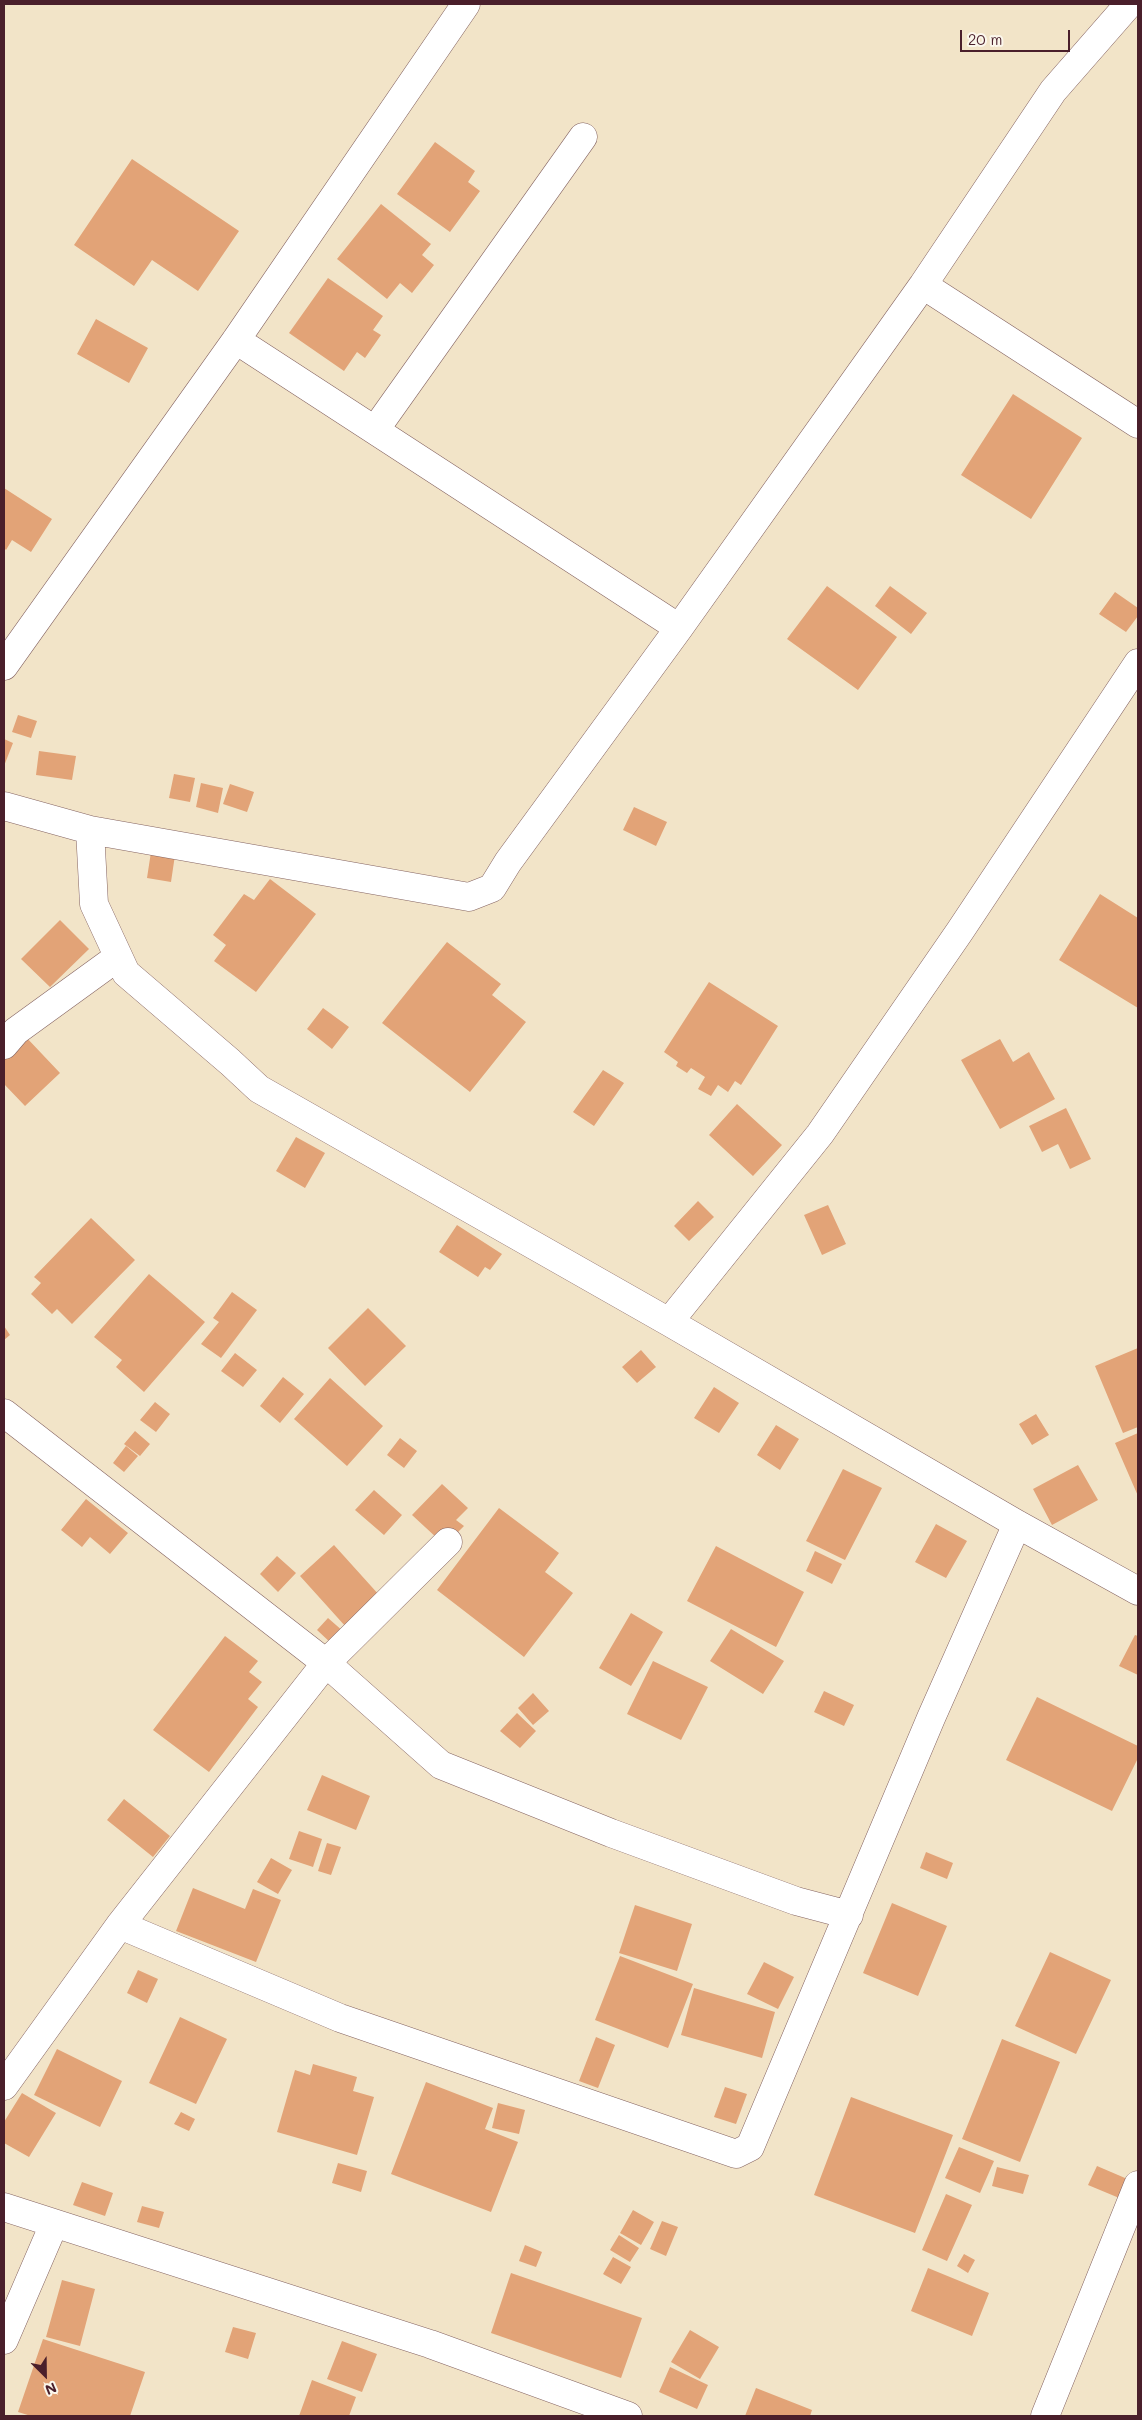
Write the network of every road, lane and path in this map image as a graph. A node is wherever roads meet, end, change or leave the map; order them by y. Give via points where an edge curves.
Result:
1 (466, 4) edge
2 (1129, 4) edge
3 (583, 137) dead end
4 (923, 286) junction
5 (236, 340) junction
6 (1138, 424) edge
7 (375, 430) junction
8 (679, 628) junction
9 (1138, 663) edge
10 (4, 666) edge
11 (4, 806) edge
12 (90, 830) junction
13 (118, 957) junction
14 (4, 1045) edge
15 (669, 1322) junction
16 (4, 1413) edge
17 (1016, 1524) junction
18 (448, 1542) dead end
19 (1138, 1592) edge
20 (326, 1663) junction
21 (850, 1915) junction
22 (120, 1924) junction
23 (4, 2086) edge
24 (1138, 2186) edge
25 (4, 2207) edge
26 (54, 2224) junction
27 (4, 2340) edge
28 (628, 2416) edge
29 (1045, 2416) edge

1 - 5 street
2 - 4 street via 1053,91
3 - 7 street
4 - 6 street
4 - 8 street
5 - 7 street
5 - 10 street
7 - 8 street
8 - 12 street via 492,888 469,897
9 - 15 street via 820,1134
11 - 12 street
12 - 13 street via 94,904
13 - 14 street via 16,1031
13 - 15 street via 126,973 259,1090
15 - 17 street
16 - 20 street
17 - 19 street
17 - 21 street
18 - 20 street
20 - 21 street via 441,1765 611,1833 796,1901
20 - 22 street
21 - 22 street via 750,2147 736,2154 340,2018
22 - 23 street
24 - 29 street
25 - 26 street
26 - 27 street
26 - 28 street via 430,2344

